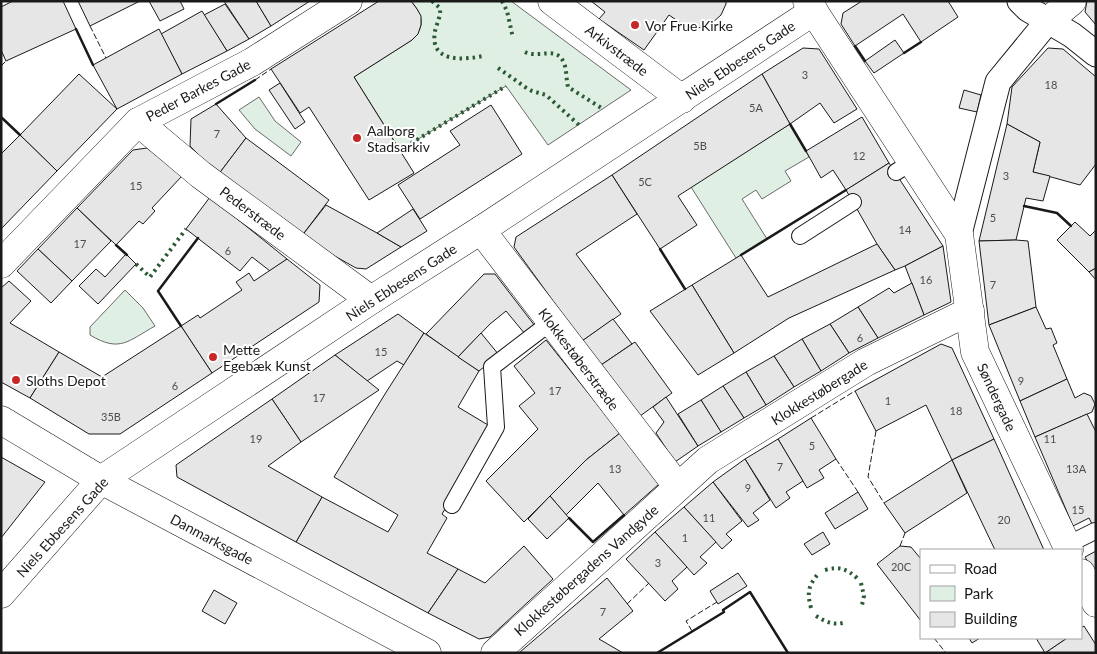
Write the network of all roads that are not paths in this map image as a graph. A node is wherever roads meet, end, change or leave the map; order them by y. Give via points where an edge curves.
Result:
1 (348, 1) edge
2 (552, 1) edge
3 (1020, 1) edge
4 (1072, 1) edge
5 (817, 4) edge
6 (1048, 21) junction
7 (1096, 54) edge
8 (682, 99) junction
9 (138, 122) junction
10 (853, 202) dead end
11 (481, 230) junction
12 (959, 234) junction
13 (800, 236) dead end
14 (1, 264) edge
15 (371, 300) junction
16 (970, 311) junction
17 (551, 322) junction
18 (1, 420) edge
19 (101, 480) junction
20 (678, 487) junction
21 (452, 505) dead end
22 (1095, 531) edge
23 (1068, 548) edge
24 (1082, 575) edge
25 (1, 594) edge
26 (1096, 603) edge
27 (427, 653) edge
28 (495, 653) edge

1 - 9 street, Peder Barkes Gade via 252,62
2 - 8 street, Arkivstræde
3 - 6 street
4 - 6 street
5 - 8 street, Niels Ebbesens Gade
5 - 12 street, Søndergade via 904,167
6 - 7 street
6 - 12 street, Søndergade via 998,82
8 - 11 street, Niels Ebbesens Gade
9 - 14 street, Peder Barkes Gade
9 - 15 street, Pederstræde via 201,175
10 - 13 lane
11 - 15 street, Niels Ebbesens Gade
11 - 17 street, Klokkestøberstræde
12 - 16 street, Søndergade
15 - 19 street, Niels Ebbesens Gade
16 - 20 street, Klokkestøbergade via 866,362 708,460
16 - 23 street, Søndergade via 975,352
17 - 20 street, Klokkestøberstræde
17 - 21 lane via 492,367 496,427
18 - 19 street, Danmarksgade
19 - 25 street, Niels Ebbesens Gade
19 - 27 street, Danmarksgade
20 - 28 street, Klokkestøbergadens Vandgyde
22 - 23 lane
24 - 26 street

